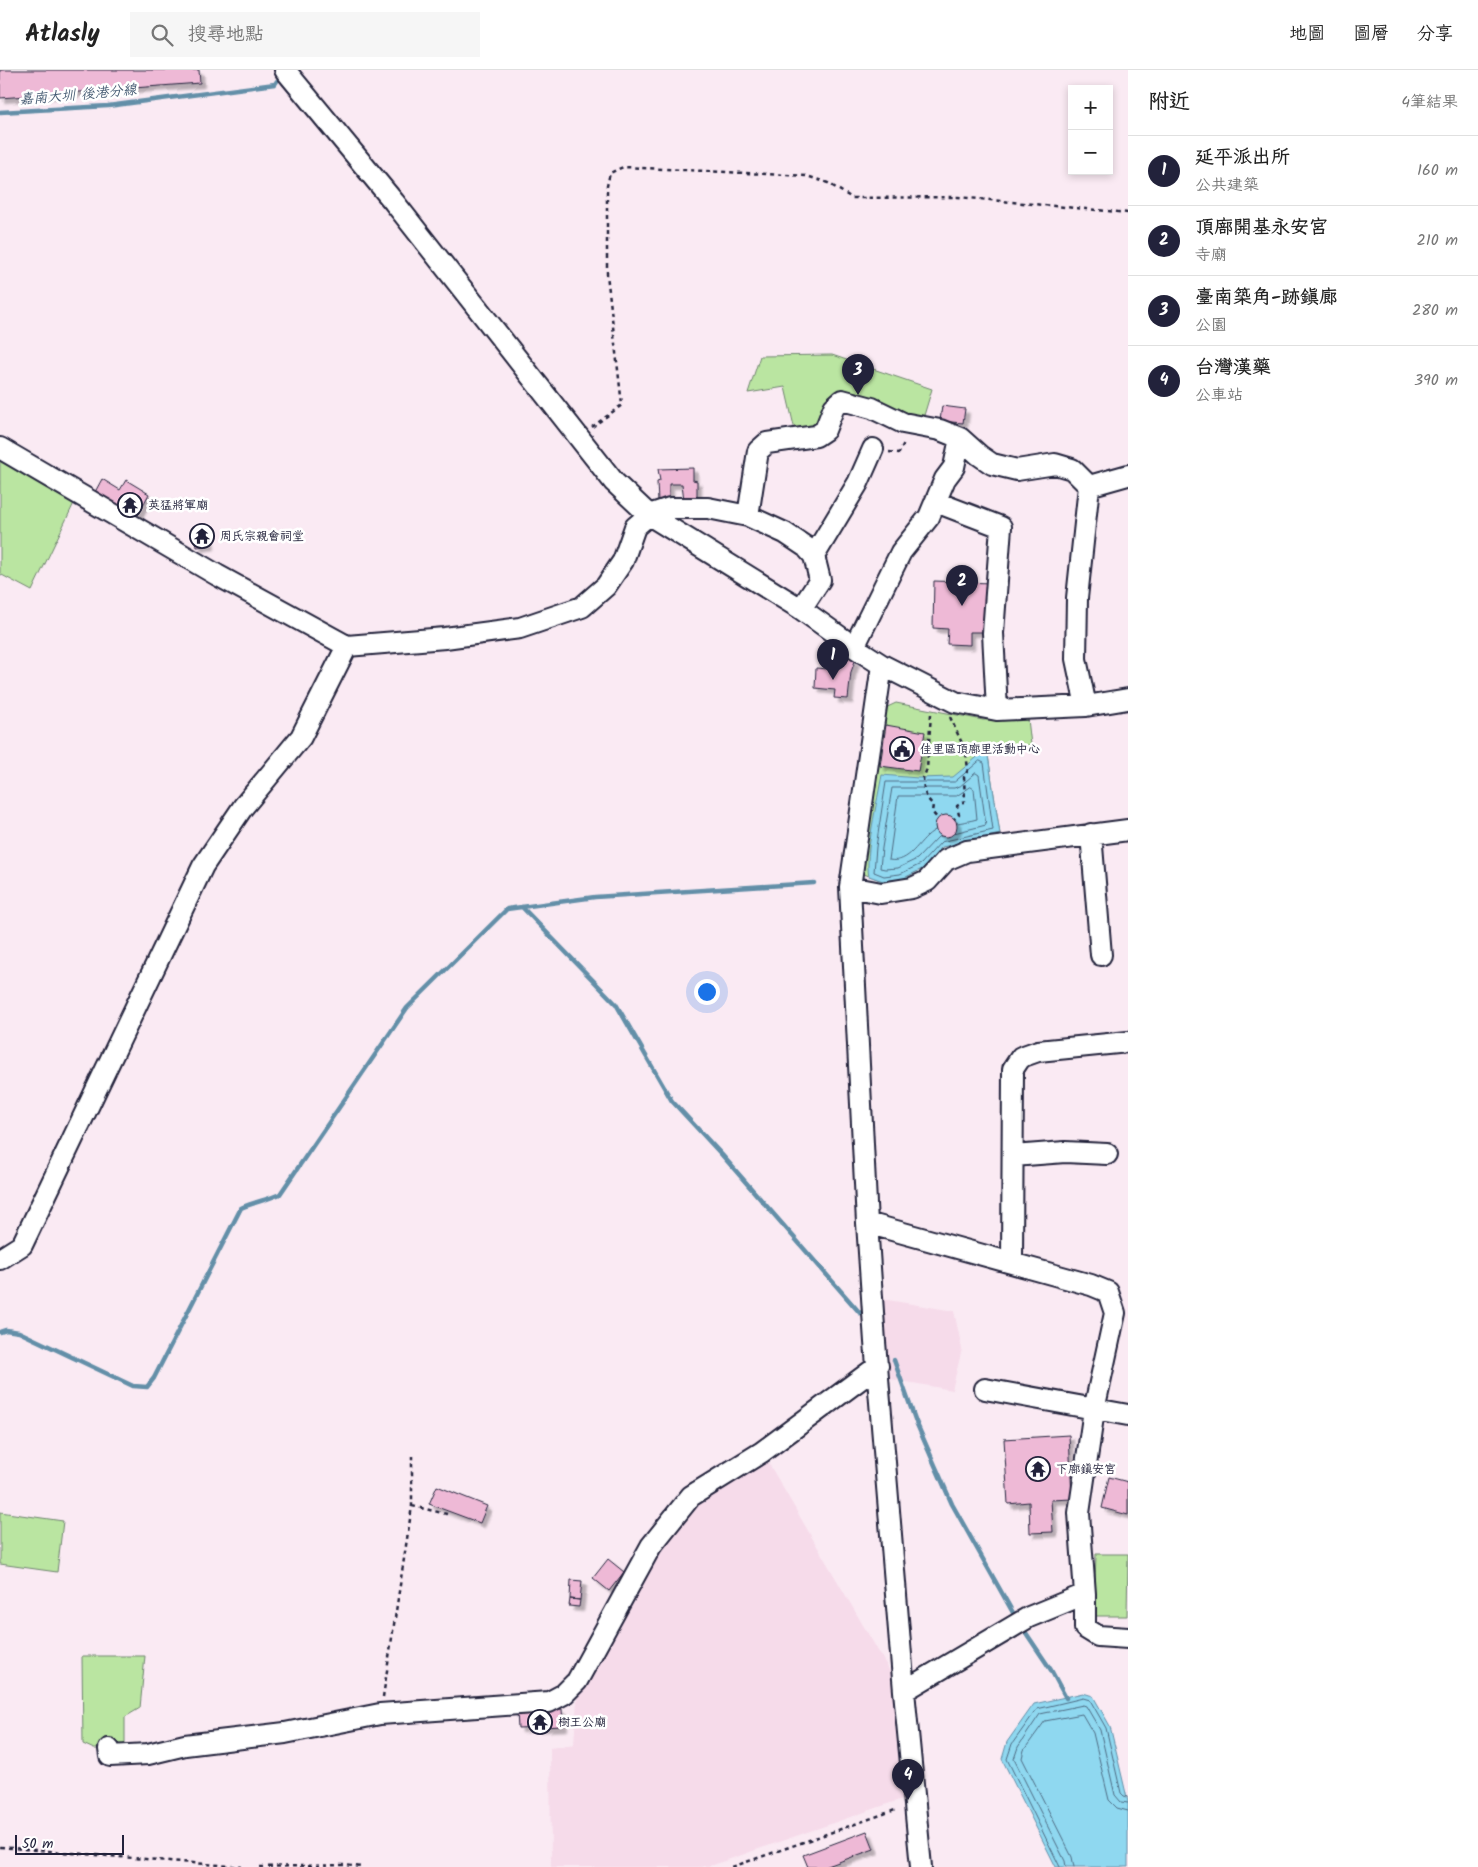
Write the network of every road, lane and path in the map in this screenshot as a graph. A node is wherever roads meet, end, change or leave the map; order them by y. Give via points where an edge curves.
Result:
1 (285, 70) edge
2 (1128, 212) edge
3 (911, 424) junction
4 (579, 436) junction
5 (960, 438) junction
6 (0, 448) edge
7 (873, 449) joint
8 (1128, 475) edge
9 (1089, 486) junction
10 (936, 502) junction
11 (649, 515) junction
12 (748, 516) junction
13 (814, 556) junction
14 (801, 608) junction
15 (347, 646) junction
16 (854, 647) junction
17 (882, 665) junction
18 (1128, 698) edge
19 (1086, 706) junction
20 (997, 710) junction
21 (931, 714) dead end
22 (950, 717) dead end
23 (938, 819) dead end
24 (954, 819) dead end
25 (1128, 830) edge
26 (1091, 834) junction
27 (850, 887) junction
28 (1101, 955) dead end
29 (1128, 1042) edge
30 (1107, 1154) dead end
31 (1013, 1156) junction
32 (867, 1223) junction
33 (0, 1259) edge
34 (1012, 1263) junction
35 (878, 1366) junction
36 (985, 1390) dead end
37 (1094, 1410) junction
38 (1128, 1415) edge
39 (412, 1456) dead end
40 (412, 1506) junction
41 (447, 1514) dead end
42 (1085, 1594) junction
43 (1128, 1638) edge
44 (904, 1691) junction
45 (380, 1714) junction
46 (109, 1749) dead end
47 (914, 1803) junction
48 (0, 1848) edge
49 (242, 1867) edge
50 (260, 1867) edge
51 (361, 1867) edge
52 (732, 1867) edge
53 (921, 1867) edge

1 - 4 street
2 - 4 path via 958,197 852,198 828,183 807,176 623,167 610,173 607,186 607,274 622,406
3 - 5 street
3 - 7 path via 899,453
3 - 12 street via 842,400 834,407 825,430 816,436 767,443 758,451
4 - 11 street via 614,482
5 - 9 street via 992,464 1017,470 1055,464 1072,470
5 - 10 street via 954,467 945,479
6 - 15 street via 217,576
7 - 13 street via 858,483
8 - 9 street
9 - 19 street via 1077,598 1076,659
10 - 16 street via 929,517 901,552
10 - 20 street via 1001,527 993,632
11 - 12 street via 670,508 708,508
11 - 14 street
11 - 15 street via 635,527 623,561 606,586 582,607 520,628
12 - 13 street via 786,533
13 - 14 street via 820,580
14 - 16 street
15 - 33 street via 301,737 244,807 203,866 22,1245
16 - 17 street
17 - 20 street via 955,702
17 - 27 street
18 - 19 street
19 - 20 street
21 - 23 path via 927,769 923,778 924,790 933,805 932,812
22 - 24 path via 966,752 968,770 964,777 965,801 957,806 959,815
25 - 26 street
26 - 27 street via 967,851 946,860 927,881 912,888 881,893
26 - 28 street
27 - 32 street
29 - 31 street via 1038,1051 1021,1057 1013,1069
30 - 31 street via 1065,1152
31 - 34 street
32 - 34 street
32 - 35 street
34 - 37 street via 1108,1292 1115,1313
35 - 44 street
35 - 45 street via 762,1452 692,1496 651,1546 577,1681 564,1694 549,1702
36 - 37 street
37 - 38 street
37 - 42 street via 1079,1513
39 - 40 path
40 - 41 path
40 - 45 path
42 - 43 street via 1085,1628 1098,1636
42 - 44 street via 1023,1621
44 - 47 street
45 - 46 street via 285,1733 185,1745 148,1754 110,1756
47 - 52 path
47 - 53 street
48 - 49 path
50 - 51 path

